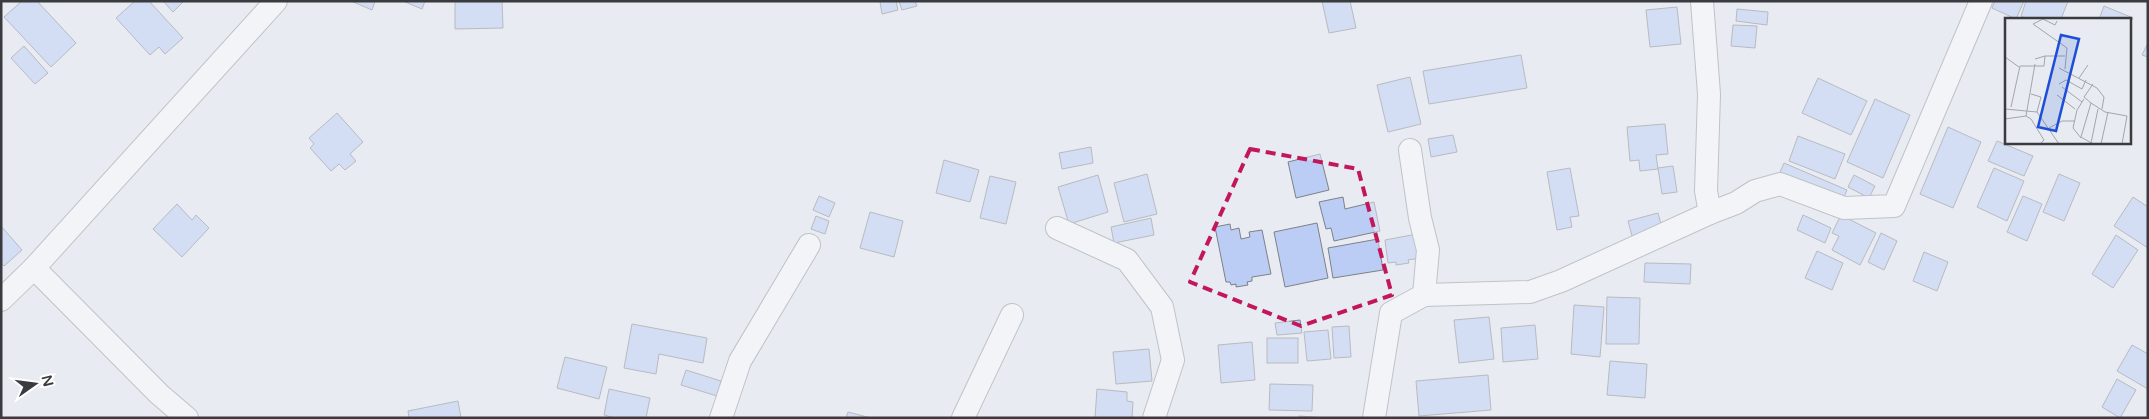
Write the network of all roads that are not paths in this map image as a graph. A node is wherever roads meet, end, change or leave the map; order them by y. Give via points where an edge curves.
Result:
1 (276, 1) edge
2 (1702, 1) edge
3 (1982, 1) edge
4 (1410, 150) dead end
5 (1710, 213) junction
6 (1058, 228) dead end
7 (809, 245) dead end
8 (34, 268) junction
9 (1424, 295) junction
10 (1, 300) edge
11 (1012, 315) dead end
12 (187, 418) edge
13 (721, 418) edge
14 (963, 418) edge
15 (1154, 418) edge
16 (1374, 418) edge

1 - 8 street
2 - 5 street via 1710,94 1706,191
3 - 5 street via 1894,206 1844,208 1780,184 1755,191
4 - 9 street via 1428,250
5 - 9 street via 1530,292
6 - 15 street via 1127,260 1162,308 1173,360
7 - 13 street via 740,361
8 - 10 street
8 - 12 street via 152,388
9 - 16 street via 1391,313
11 - 14 street

